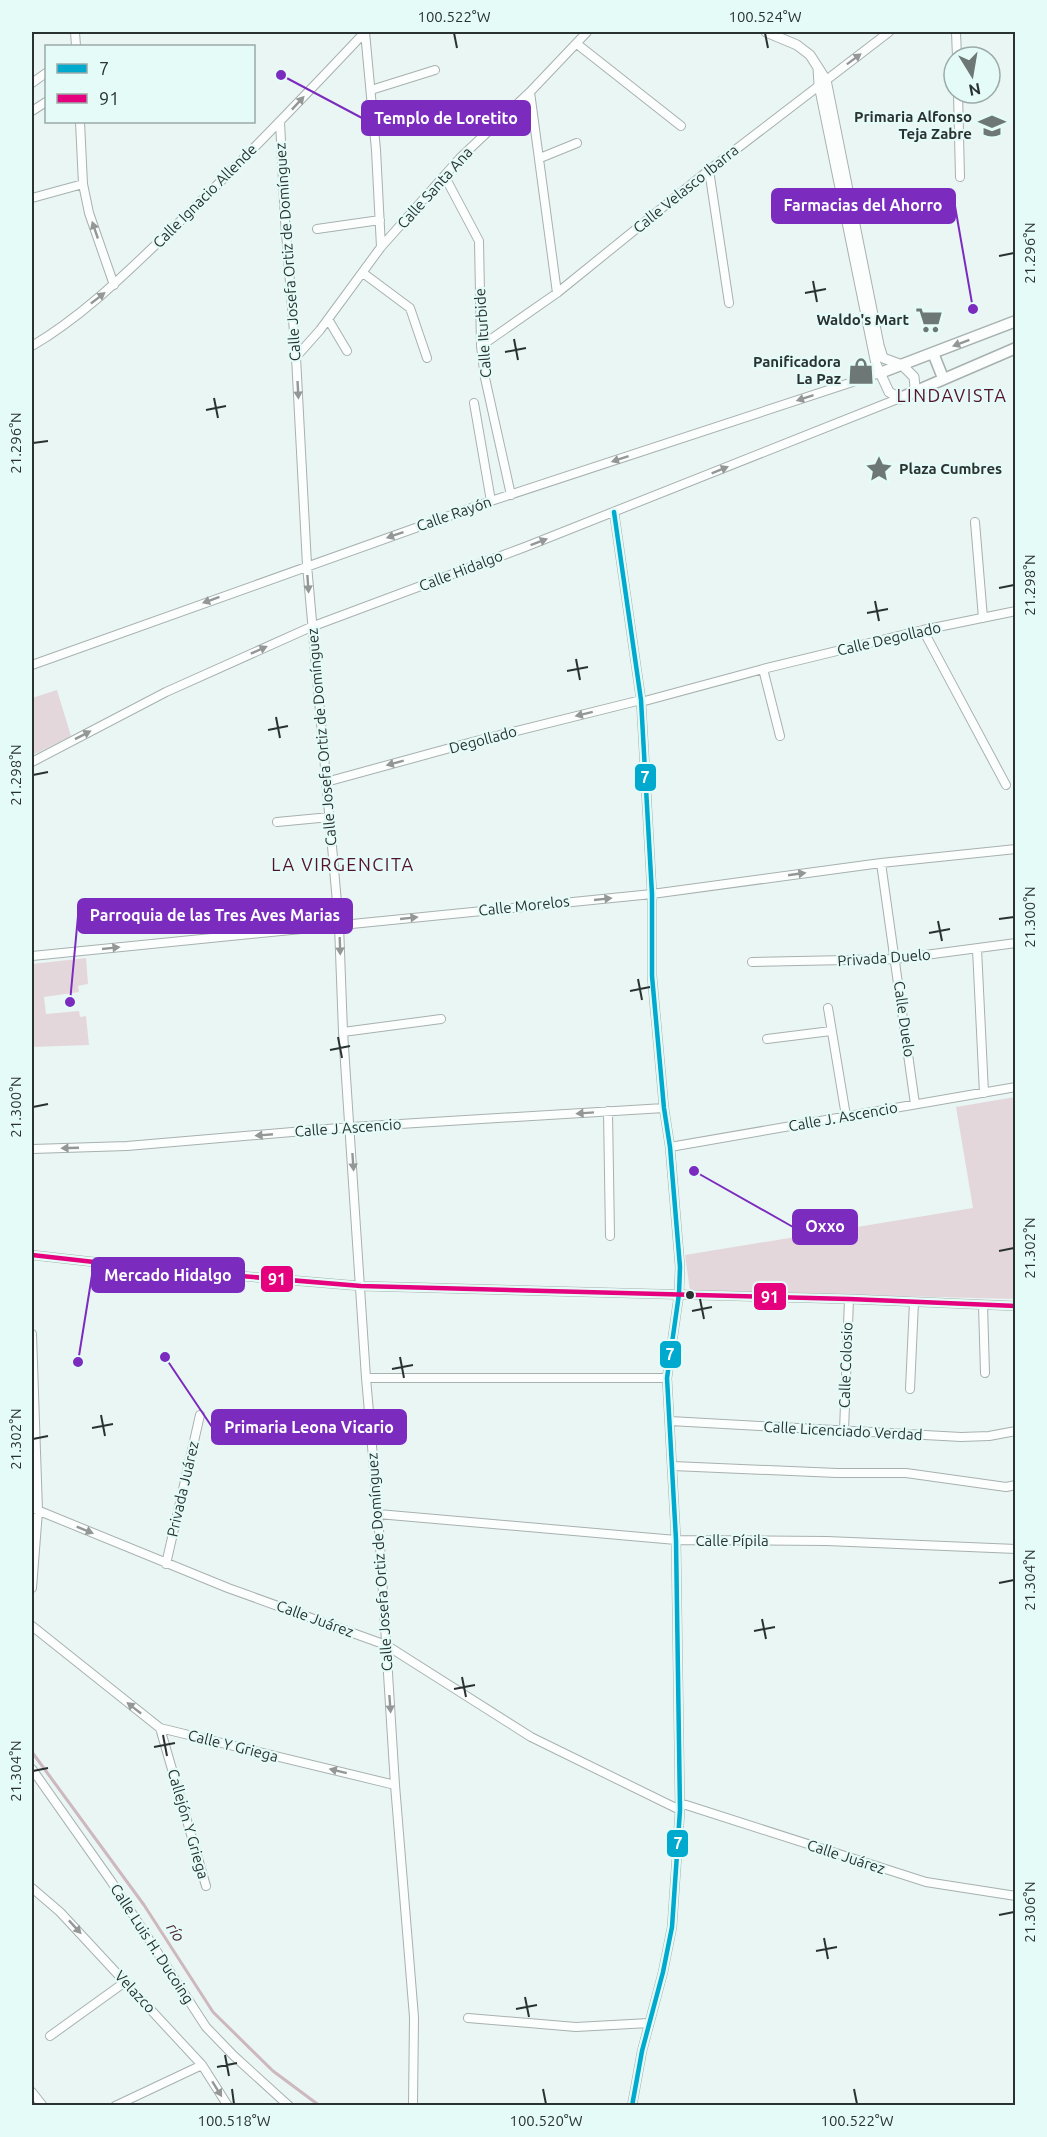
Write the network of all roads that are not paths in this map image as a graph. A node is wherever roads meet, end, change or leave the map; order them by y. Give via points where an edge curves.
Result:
1 (365, 32) edge
2 (587, 32) edge
3 (766, 32) edge
4 (889, 32) edge
5 (577, 44) junction
6 (435, 70) dead end
7 (45, 74) edge
8 (823, 82) junction
9 (32, 83) edge
10 (371, 90) junction
11 (530, 92) junction
12 (45, 103) edge
13 (958, 105) edge
14 (32, 111) edge
15 (280, 122) junction
16 (80, 123) edge
17 (681, 126) dead end
18 (578, 143) dead end
19 (540, 158) junction
20 (709, 170) junction
21 (445, 177) junction
22 (960, 177) dead end
23 (83, 184) junction
24 (32, 198) edge
25 (380, 220) junction
26 (316, 229) dead end
27 (381, 248) junction
28 (363, 273) junction
29 (114, 285) junction
30 (557, 293) junction
31 (729, 303) dead end
32 (328, 319) junction
33 (1016, 321) edge
34 (32, 346) edge
35 (481, 346) junction
36 (1016, 348) edge
37 (346, 351) dead end
38 (933, 353) junction
39 (296, 357) junction
40 (427, 358) dead end
41 (902, 365) junction
42 (880, 373) junction
43 (943, 378) junction
44 (912, 392) junction
45 (900, 398) junction
46 (474, 403) dead end
47 (511, 495) junction
48 (491, 501) junction
49 (614, 512) junction
50 (975, 522) dead end
51 (307, 565) junction
52 (1016, 611) edge
53 (984, 618) junction
54 (311, 627) junction
55 (923, 630) junction
56 (32, 665) edge
57 (763, 669) junction
58 (641, 701) junction
59 (780, 736) dead end
60 (32, 762) edge
61 (326, 782) junction
62 (1006, 785) dead end
63 (330, 817) junction
64 (277, 822) dead end
65 (1016, 849) edge
66 (881, 863) junction
67 (652, 894) junction
68 (339, 925) junction
69 (1016, 943) edge
70 (977, 949) junction
71 (32, 956) edge
72 (896, 959) junction
73 (752, 962) dead end
74 (828, 1008) dead end
75 (441, 1019) dead end
76 (831, 1031) junction
77 (343, 1032) junction
78 (767, 1039) dead end
79 (1016, 1087) edge
80 (984, 1093) junction
81 (915, 1104) junction
82 (664, 1108) junction
83 (608, 1111) junction
84 (846, 1116) junction
85 (351, 1127) junction
86 (670, 1148) junction
87 (32, 1149) edge
88 (610, 1236) dead end
89 (32, 1255) edge
90 (361, 1286) junction
91 (680, 1294) junction
92 (849, 1299) junction
93 (914, 1302) junction
94 (984, 1305) junction
95 (1016, 1306) edge
96 (32, 1334) edge
97 (985, 1372) dead end
98 (366, 1378) junction
99 (667, 1378) junction
100 (910, 1389) dead end
101 (200, 1414) dead end
102 (670, 1421) junction
103 (844, 1431) junction
104 (1016, 1431) edge
105 (673, 1466) junction
106 (1016, 1485) edge
107 (35, 1509) edge
108 (378, 1514) junction
109 (676, 1540) junction
110 (1016, 1549) edge
111 (166, 1564) junction
112 (32, 1588) edge
113 (32, 1626) edge
114 (386, 1645) junction
115 (160, 1728) junction
116 (32, 1769) edge
117 (395, 1785) junction
118 (680, 1807) junction
119 (206, 1886) dead end
120 (32, 1888) edge
121 (1016, 1896) edge
122 (125, 1982) junction
123 (468, 2018) dead end
124 (649, 2023) junction
125 (50, 2036) dead end
126 (202, 2065) junction
127 (33, 2096) edge
128 (119, 2104) edge
129 (43, 2106) edge
130 (228, 2106) edge
131 (289, 2106) edge
132 (413, 2106) edge
133 (632, 2106) edge

1 - 10 street
15 -> 1 street, Calle Ignacio Allende
2 - 5 street, Calle Santa Ana
3 - 8 street via 810,55
8 -> 4 street, Calle Velasco Ibarra
5 - 11 street, Calle Santa Ana
5 - 17 street
6 - 10 street
7 - 9 street
8 - 20 street, Calle Velasco Ibarra
8 - 41 street via 879,345 883,358
8 - 42 street
10 - 25 street
11 - 19 street
11 - 21 street, Calle Santa Ana
12 - 14 street
13 - 22 street
15 - 29 street, Calle Ignacio Allende
15 - 39 street, Calle Josefa Ortiz de Domínguez
16 - 23 street
18 - 19 street
19 - 30 street
20 - 30 street, Calle Velasco Ibarra
20 - 31 street
21 - 27 street, Calle Santa Ana
21 - 35 street, Calle Iturbide via 479,241
23 - 24 street
29 -> 23 street
25 - 26 street
25 - 27 street
27 - 28 street, Calle Santa Ana
28 - 32 street, Calle Santa Ana
28 - 40 street via 410,308
34 -> 29 street, Calle Ignacio Allende
30 - 35 street, Calle Velasco Ibarra
32 - 37 street
32 - 39 street, Calle Santa Ana
33 -> 38 main road
35 - 47 street, Calle Iturbide
36 - 43 main road
38 - 41 main road
38 - 43 main road
39 -> 51 street, Calle Josefa Ortiz de Domínguez
41 - 42 main road
41 - 44 street via 914,377
42 - 45 street via 889,392
42 -> 47 street, Calle Rayón
43 - 44 main road
44 - 45 main road
49 -> 45 street, Calle Hidalgo
46 - 48 street
47 - 48 street, Calle Rayón
48 -> 51 street, Calle Rayón
54 -> 49 street, Calle Hidalgo
49 - 58 street
50 - 53 street
51 -> 54 street, Calle Josefa Ortiz de Domínguez
51 -> 56 street, Calle Rayón
52 - 53 street, Calle Degollado
53 - 55 street, Calle Degollado
60 -> 54 street, Calle Hidalgo via 166,692
54 - 61 street, Calle Josefa Ortiz de Domínguez
55 - 57 street, Calle Degollado
55 - 62 street
57 - 58 street, Degollado
57 - 59 street
58 -> 61 street, Degollado
58 - 67 street
61 - 63 street, Calle Josefa Ortiz de Domínguez
63 - 64 street
63 - 68 street, Calle Josefa Ortiz de Domínguez
65 - 66 street, Calle Morelos
67 -> 66 street, Calle Morelos
66 - 72 street, Calle Duelo
68 -> 67 street, Calle Morelos
67 - 82 street via 652,976
71 -> 68 street, Calle Morelos
68 -> 77 street, Calle Josefa Ortiz de Domínguez
69 - 70 street, Privada Duelo
70 - 72 street, Privada Duelo
70 - 80 street
72 - 73 street, Privada Duelo
72 - 81 street, Calle Duelo
74 - 76 street
75 - 77 street
76 - 78 street
76 - 84 street
77 - 85 street, Calle Josefa Ortiz de Domínguez
79 - 80 street, Calle J. Ascencio
80 - 81 street, Calle J. Ascencio
81 - 84 street, Calle J. Ascencio
82 - 83 street, Calle J Ascencio
82 - 86 street
83 -> 85 street, Calle J Ascencio
83 - 88 street
84 - 86 street, Calle J. Ascencio
85 -> 87 street, Calle J Ascencio via 127,1146
85 -> 90 street, Calle Josefa Ortiz de Domínguez
86 - 91 street
89 - 90 street
90 - 91 street
90 - 98 street, Calle Josefa Ortiz de Domínguez
91 - 92 street
91 - 99 street
92 - 93 street
92 - 103 street, Calle Colosio
93 - 94 street
93 - 100 street
94 - 95 street
94 - 97 street
96 - 107 street
98 - 99 street
98 - 108 street, Calle Josefa Ortiz de Domínguez
99 - 102 street
101 - 111 street, Privada Juárez
102 - 103 street, Calle Licenciado Verdad
102 - 105 street
103 - 104 street, Calle Licenciado Verdad via 961,1437
105 - 106 street via 906,1473 1006,1487
105 - 109 street
107 -> 111 street, Calle Juárez
107 - 112 street
108 - 109 street, Calle Pípila
108 - 114 street, Calle Josefa Ortiz de Domínguez
109 - 110 street, Calle Pípila
109 - 118 street
111 - 114 street, Calle Juárez
115 -> 113 street, Calle Y Griega
114 -> 117 street, Calle Josefa Ortiz de Domínguez
114 - 118 street, Calle Juárez via 531,1737
117 -> 115 street, Calle Y Griega
115 - 119 street, Callejón Y Griega
116 - 131 street, Calle Luis H. Ducoing via 206,2027
117 - 132 street, Calle Josefa Ortiz de Domínguez via 414,2018
118 - 121 street, Calle Juárez via 926,1882
118 - 124 street via 672,1927
120 -> 122 street, Velazco via 60,1911
122 - 125 street
122 - 126 street, Velazco
123 - 124 street via 576,2027
124 - 133 street
126 - 128 street
126 -> 130 street, Velazco
127 - 129 street

